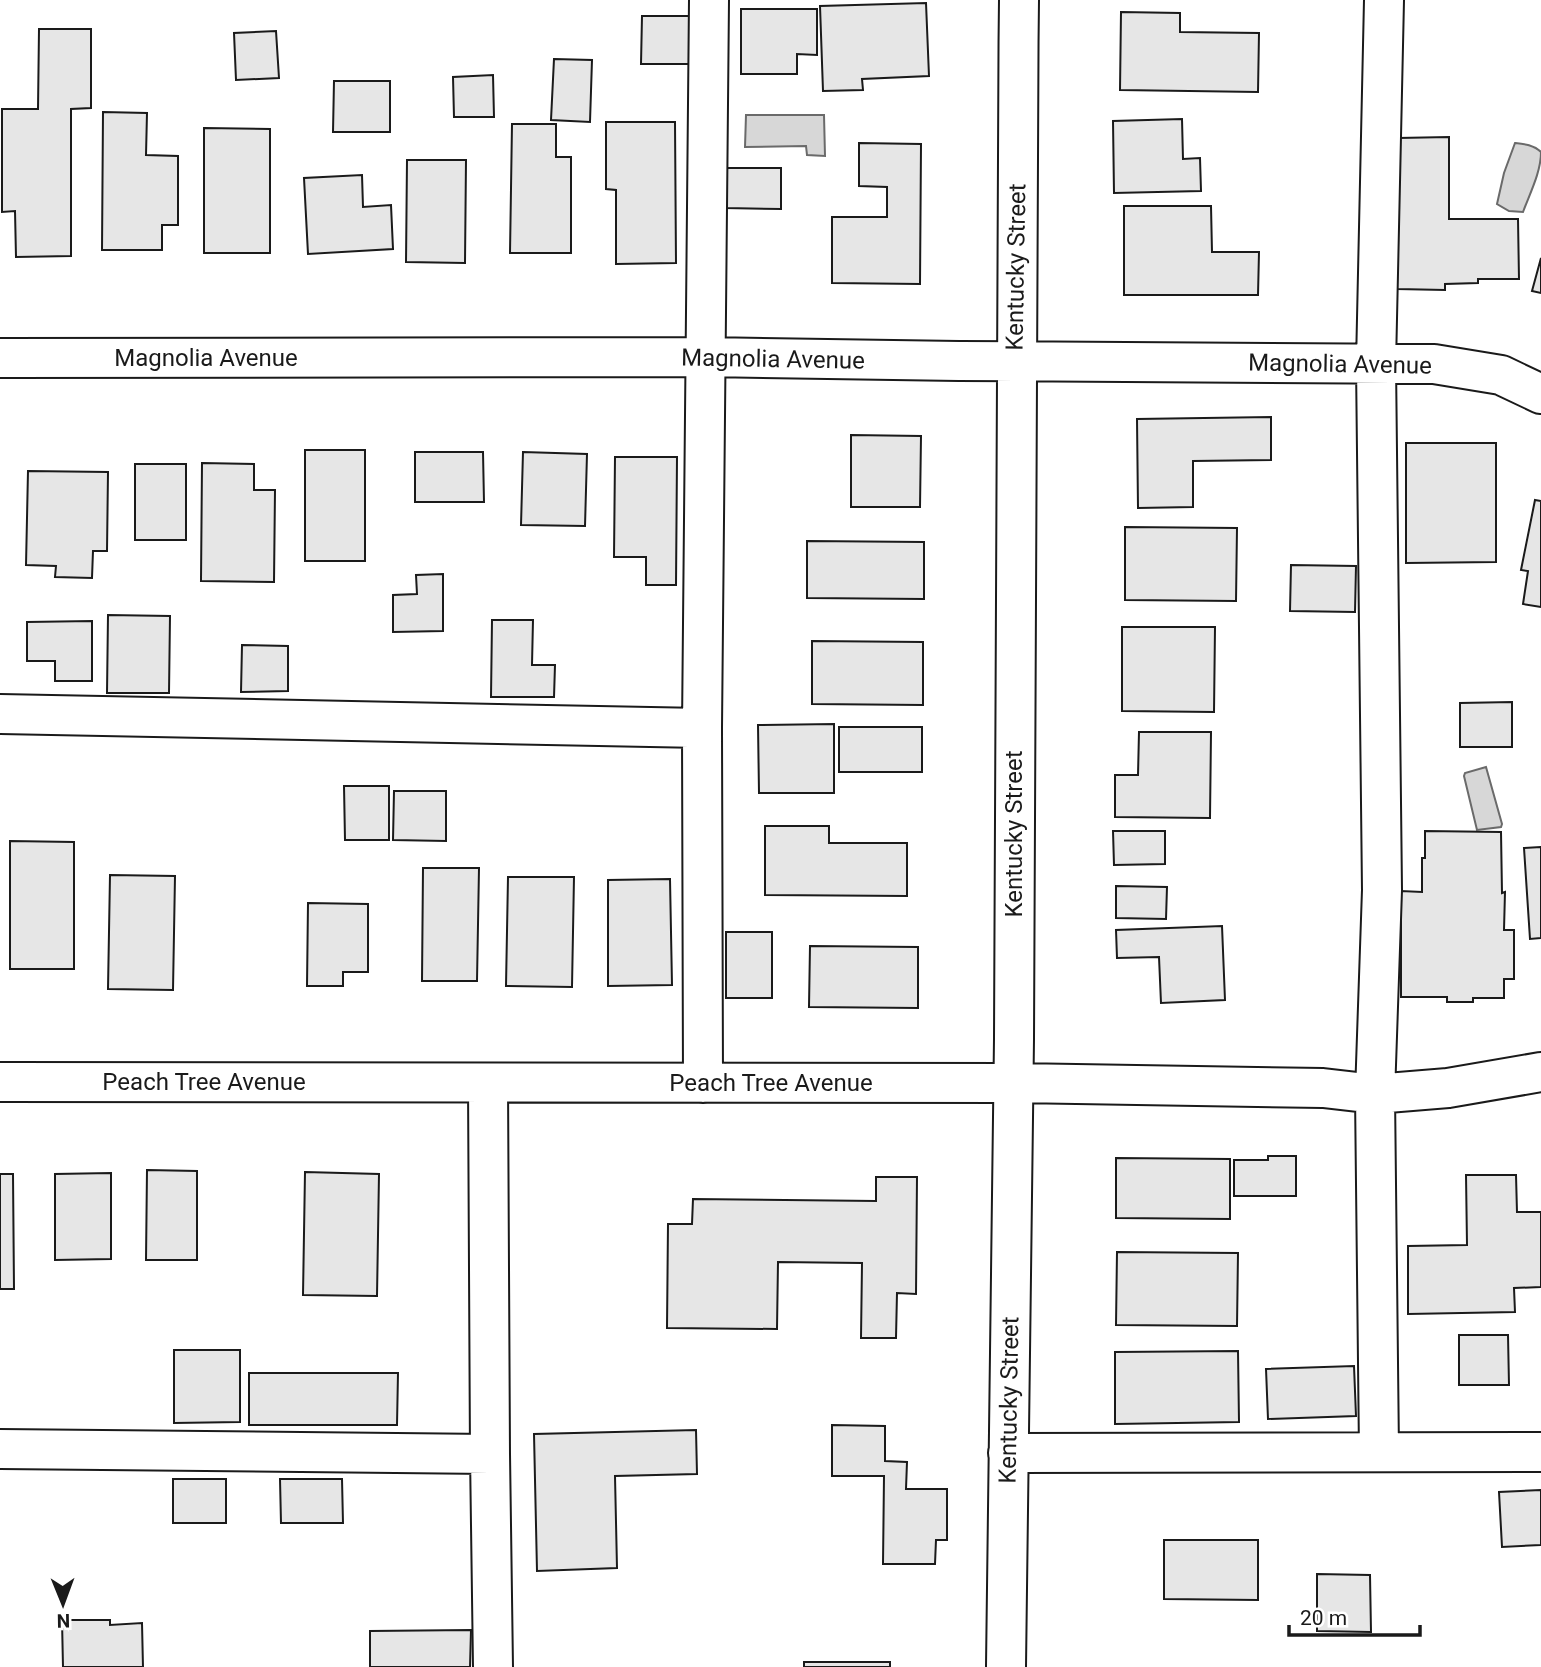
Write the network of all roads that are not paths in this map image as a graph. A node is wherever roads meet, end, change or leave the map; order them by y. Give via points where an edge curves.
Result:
1 (709, 0) edge
2 (1019, 0) edge
3 (1384, 0) edge
4 (706, 357) junction
5 (0, 358) edge
6 (1015, 362) junction
7 (1376, 364) junction
8 (1541, 394) edge
9 (0, 714) edge
10 (702, 727) junction
11 (1541, 1072) edge
12 (0, 1082) edge
13 (488, 1083) junction
14 (703, 1083) junction
15 (1013, 1083) junction
16 (1375, 1094) junction
17 (0, 1448) edge
18 (1379, 1452) junction
19 (1541, 1452) edge
20 (1008, 1453) junction
21 (490, 1454) junction
22 (493, 1667) edge
23 (1006, 1667) edge

1 - 4 street
2 - 6 street, Kentucky Street
3 - 7 street
4 - 5 street, Magnolia Avenue
4 - 6 street, Magnolia Avenue
4 - 10 street
6 - 7 street, Magnolia Avenue
6 - 15 street, Kentucky Street
7 - 8 street, Magnolia Avenue via 1434,364 1501,375
7 - 16 street via 1382,890
9 - 10 street
10 - 14 street
11 - 16 street, Peach Tree Avenue via 1448,1088
12 - 13 street, Peach Tree Avenue
13 - 14 street, Peach Tree Avenue
13 - 21 street
14 - 15 street, Peach Tree Avenue
15 - 16 street, Peach Tree Avenue via 1323,1088
15 - 20 street, Kentucky Street
16 - 18 street
17 - 21 street
18 - 19 street
18 - 20 street
20 - 23 street, Kentucky Street
21 - 22 street

